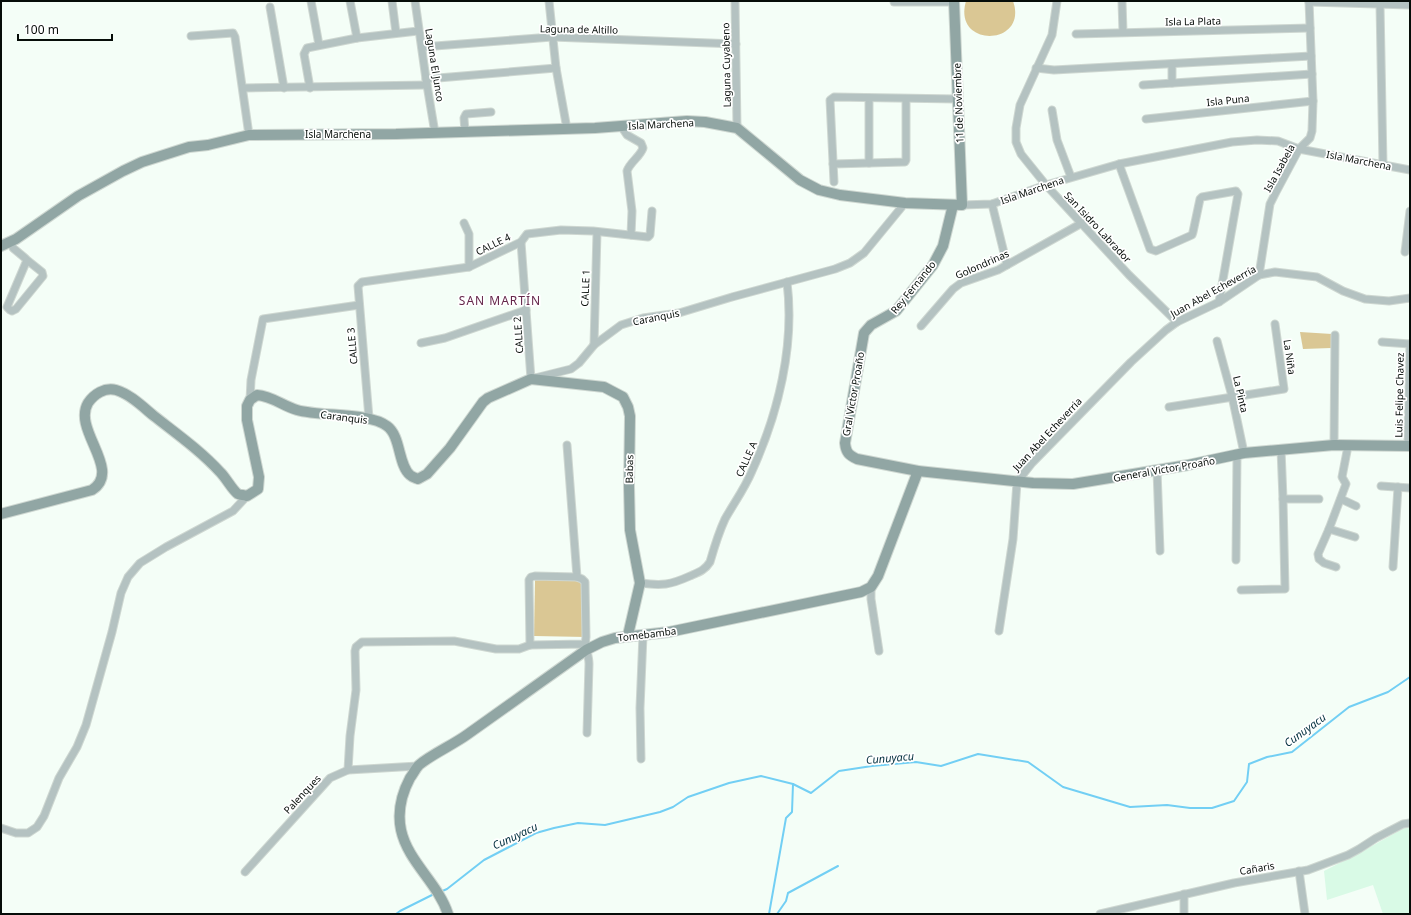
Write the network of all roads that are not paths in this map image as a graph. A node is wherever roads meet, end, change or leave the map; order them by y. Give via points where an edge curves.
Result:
1 (311, 1) edge
2 (350, 1) edge
3 (392, 1) edge
4 (415, 1) edge
5 (549, 1) edge
6 (735, 1) edge
7 (1057, 1) edge
8 (1122, 1) edge
9 (894, 2) edge
10 (954, 2) edge
11 (1309, 2) edge
12 (1380, 4) junction
13 (1410, 5) edge
14 (270, 7) dead end
15 (1310, 28) junction
16 (418, 31) junction
17 (1122, 32) junction
18 (396, 33) junction
19 (1076, 34) dead end
20 (191, 36) dead end
21 (552, 37) junction
22 (357, 38) junction
23 (736, 44) junction
24 (319, 45) junction
25 (422, 47) junction
26 (1311, 56) junction
27 (1172, 64) junction
28 (556, 68) junction
29 (1036, 68) junction
30 (1312, 74) junction
31 (426, 82) junction
32 (1172, 83) junction
33 (1143, 85) dead end
34 (243, 88) junction
35 (284, 88) junction
36 (310, 88) junction
37 (869, 98) junction
38 (906, 98) junction
39 (957, 99) junction
40 (1313, 101) junction
41 (1052, 110) dead end
42 (490, 112) dead end
43 (1146, 119) dead end
44 (621, 126) junction
45 (737, 128) junction
46 (567, 129) junction
47 (465, 132) junction
48 (435, 133) junction
49 (249, 135) junction
50 (1299, 149) junction
51 (869, 163) junction
52 (833, 164) junction
53 (1119, 164) junction
54 (1382, 165) junction
55 (1410, 170) edge
56 (1071, 177) junction
57 (834, 182) dead end
58 (1046, 185) junction
59 (905, 203) junction
60 (992, 204) junction
61 (957, 205) junction
62 (652, 211) dead end
63 (1410, 211) edge
64 (464, 222) dead end
65 (1082, 223) junction
66 (597, 232) junction
67 (631, 235) junction
68 (521, 242) junction
69 (6, 244) edge
70 (1405, 252) dead end
71 (27, 260) junction
72 (1007, 265) junction
73 (469, 267) junction
74 (1259, 275) junction
75 (370, 280) joint
76 (787, 282) junction
77 (1410, 298) edge
78 (1219, 302) junction
79 (359, 306) junction
80 (526, 310) junction
81 (1177, 322) junction
82 (1275, 324) dead end
83 (921, 326) dead end
84 (1166, 330) joint
85 (864, 333) joint
86 (1336, 335) dead end
87 (1217, 341) dead end
88 (1382, 342) dead end
89 (421, 343) dead end
90 (1410, 344) edge
91 (594, 345) junction
92 (531, 379) junction
93 (1232, 396) junction
94 (250, 400) junction
95 (1169, 406) dead end
96 (369, 418) junction
97 (567, 445) dead end
98 (1334, 445) junction
99 (1409, 445) edge
100 (1348, 446) junction
101 (1281, 449) junction
102 (1241, 454) junction
103 (1157, 470) junction
104 (918, 471) junction
105 (1017, 482) junction
106 (1381, 486) dead end
107 (1398, 487) junction
108 (1410, 488) edge
109 (247, 496) junction
110 (1341, 498) junction
111 (1284, 499) junction
112 (1319, 499) dead end
113 (1356, 506) dead end
114 (1, 514) edge
115 (1329, 529) junction
116 (1355, 537) dead end
117 (1160, 551) dead end
118 (1236, 560) dead end
119 (1336, 567) dead end
120 (1393, 567) dead end
121 (577, 577) junction
122 (640, 583) junction
123 (871, 586) junction
124 (1241, 590) dead end
125 (999, 631) dead end
126 (643, 635) junction
127 (628, 636) junction
128 (530, 645) junction
129 (586, 647) junction
130 (879, 651) dead end
131 (587, 733) dead end
132 (641, 759) dead end
133 (418, 766) junction
134 (348, 770) junction
135 (1410, 823) edge
136 (1, 828) edge
137 (1299, 871) junction
138 (245, 872) dead end
139 (1184, 894) junction
140 (447, 910) edge
141 (1100, 914) edge
142 (1184, 914) edge
143 (1305, 914) edge

1 - 24 street
2 - 22 street
3 - 18 street
4 - 16 street, Laguna El Junco
5 - 21 street
6 - 23 street, Laguna Cuyabeno
7 - 29 street, San Isidro Labrador via 1052,35
8 - 17 street
9 - 10 street
10 - 39 street, 11 de Noviembre
11 - 12 street
11 - 15 street, Isla Isabela
12 - 13 street
12 - 54 street
14 - 35 street
15 - 17 street, Isla La Plata
15 - 26 street, Isla Isabela
16 - 18 street
16 - 25 street, Laguna El Junco
17 - 19 street, Isla La Plata
18 - 22 street
20 - 34 street via 233,33
21 - 23 street, Laguna de Altillo
21 - 25 street, Laguna de Altillo
21 - 28 street
22 - 24 street
23 - 45 street, Laguna Cuyabeno
24 - 36 street via 307,48 304,54
25 - 31 street, Laguna El Junco
26 - 27 street
26 - 30 street, Isla Isabela
27 - 29 street via 1054,70
27 - 32 street
28 - 31 street
28 - 46 street
29 - 58 street, San Isidro Labrador via 1020,105 1016,142 1021,154
30 - 32 street
30 - 40 street, Isla Isabela
31 - 36 street
31 - 48 street, Laguna El Junco
32 - 33 street
34 - 35 street
34 - 49 street
35 - 36 street
37 - 38 street
37 - 51 street
37 - 52 street via 834,97 830,100
38 - 39 street
38 - 51 street via 905,162
39 - 61 street, 11 de Noviembre
40 - 43 street, Isla Puna
40 - 50 street, Isla Isabela via 1310,138
41 - 56 street via 1057,140
42 - 47 street via 466,114
44 - 45 street, Isla Marchena via 699,121
44 - 46 street, Isla Marchena
44 - 67 street via 626,135 641,143 643,148 627,171 632,211
45 - 59 street, Isla Marchena via 800,180 819,190
46 - 47 street, Isla Marchena
47 - 48 street, Isla Marchena
48 - 49 street, Isla Marchena
49 - 69 street, Isla Marchena via 189,147 123,170 78,196
50 - 53 street, Isla Marchena via 1278,141 1232,142
50 - 54 street, Isla Marchena
50 - 74 street, Isla Isabela via 1270,204
51 - 52 street
52 - 57 street
53 - 56 street, Isla Marchena
53 - 78 street via 1150,249 1153,251 1192,235 1201,198 1238,192
54 - 55 street, Isla Marchena
56 - 58 street, Isla Marchena
58 - 60 street, Isla Marchena
58 - 65 street, San Isidro Labrador
59 - 61 street, Isla Marchena
59 - 76 street, Caranquis via 864,253 850,263
60 - 61 street, Isla Marchena
60 - 72 street
61 - 85 street, Rey Fernando via 943,246 933,265 896,311 871,325
62 - 67 street, CALLE 4 via 650,234 646,237
63 - 70 street
64 - 73 street via 469,234
65 - 72 street, Golondrinas
65 - 81 street, San Isidro Labrador via 1129,275
66 - 67 street, CALLE 4
66 - 68 street, CALLE 4 via 561,230 527,234
66 - 91 street, CALLE 1
68 - 73 street, CALLE 4
68 - 80 street, CALLE 2
69 - 71 street
71 - 71 street via 7,307 12,311 43,277 42,272
72 - 83 street, Golondrinas via 961,283
73 - 75 street, CALLE 4
74 - 77 street, Juan Abel Echeverría via 1274,272 1317,277 1365,299 1389,301
74 - 78 street, Juan Abel Echeverría
75 - 79 street, CALLE 3 via 358,285
76 - 91 street, Caranquis via 679,313 631,321 621,325
76 - 122 street, CALLE A via 787,349 771,422 752,473 724,521 710,562 701,572 674,583
78 - 81 street, Juan Abel Echeverría
79 - 94 street via 263,319 251,380
79 - 96 street, CALLE 3
80 - 89 street via 445,338
80 - 92 street, CALLE 2
81 - 84 street, Juan Abel Echeverría
82 - 93 street, La Niña via 1284,389
84 - 105 street, Juan Abel Echeverria via 1131,362 1032,463
85 - 104 street, Gral Victor Proaño via 845,443 846,451 857,459
86 - 98 street
87 - 93 street, La Pinta
88 - 90 street
90 - 99 street, Luis Felipe Chavez
91 - 92 street, Caranquis via 571,369
92 - 96 street, Caranquis via 483,402 445,453 427,474 418,479 410,476 406,470 390,428
92 - 122 street, Babas via 604,387 623,397 630,416 630,530
93 - 95 street
93 - 102 street, La Pinta
94 - 96 street, Caranquis via 257,395 264,395 297,410
94 - 109 street via 247,406 247,420 259,477 258,489
97 - 121 street
98 - 100 street, General Victor Proaño
98 - 101 street, General Victor Proaño
99 - 100 street, General Victor Proaño
100 - 110 street via 1342,477 1346,484
101 - 102 street, General Victor Proaño
101 - 111 street
102 - 103 street, General Victor Proaño
102 - 118 street, La Pinta
103 - 105 street, General Victor Proaño via 1072,484
103 - 117 street
104 - 105 street, General Victor Proaño
104 - 123 street via 878,576
105 - 125 street, Juan Abel Echeverria via 1013,539
106 - 107 street
107 - 108 street
107 - 120 street
109 - 114 street via 238,494 222,473 176,432 122,392 111,389 96,395 88,404 86,411 86,425 102,467 102,479 97,487
109 - 136 street via 233,511 166,546 140,563 128,576 121,593 86,725 59,778 44,816 37,827 28,833 16,833
110 - 113 street
110 - 115 street
111 - 112 street
111 - 124 street via 1285,589
115 - 116 street
115 - 119 street via 1318,554 1319,560
121 - 128 street via 531,577
121 - 129 street via 584,580 586,585
122 - 127 street, Babas
123 - 126 street, Tomebamba via 861,592 716,623
123 - 130 street
126 - 127 street, Tomebamba
126 - 132 street
127 - 129 street, Tomebamba
128 - 129 street
128 - 134 street via 519,649 496,649 454,641 362,642 355,651 356,690
129 - 131 street via 589,664
129 - 133 street, Tomebamba via 466,736
133 - 134 street, Palenques
133 - 140 street, Tomebamba via 403,792 399,810 400,828 404,842
134 - 138 street, Palenques via 330,778
135 - 137 street, Cañaris via 1403,824 1348,855
137 - 139 street, Cañaris
137 - 143 street
139 - 141 street, Cañaris
139 - 142 street

